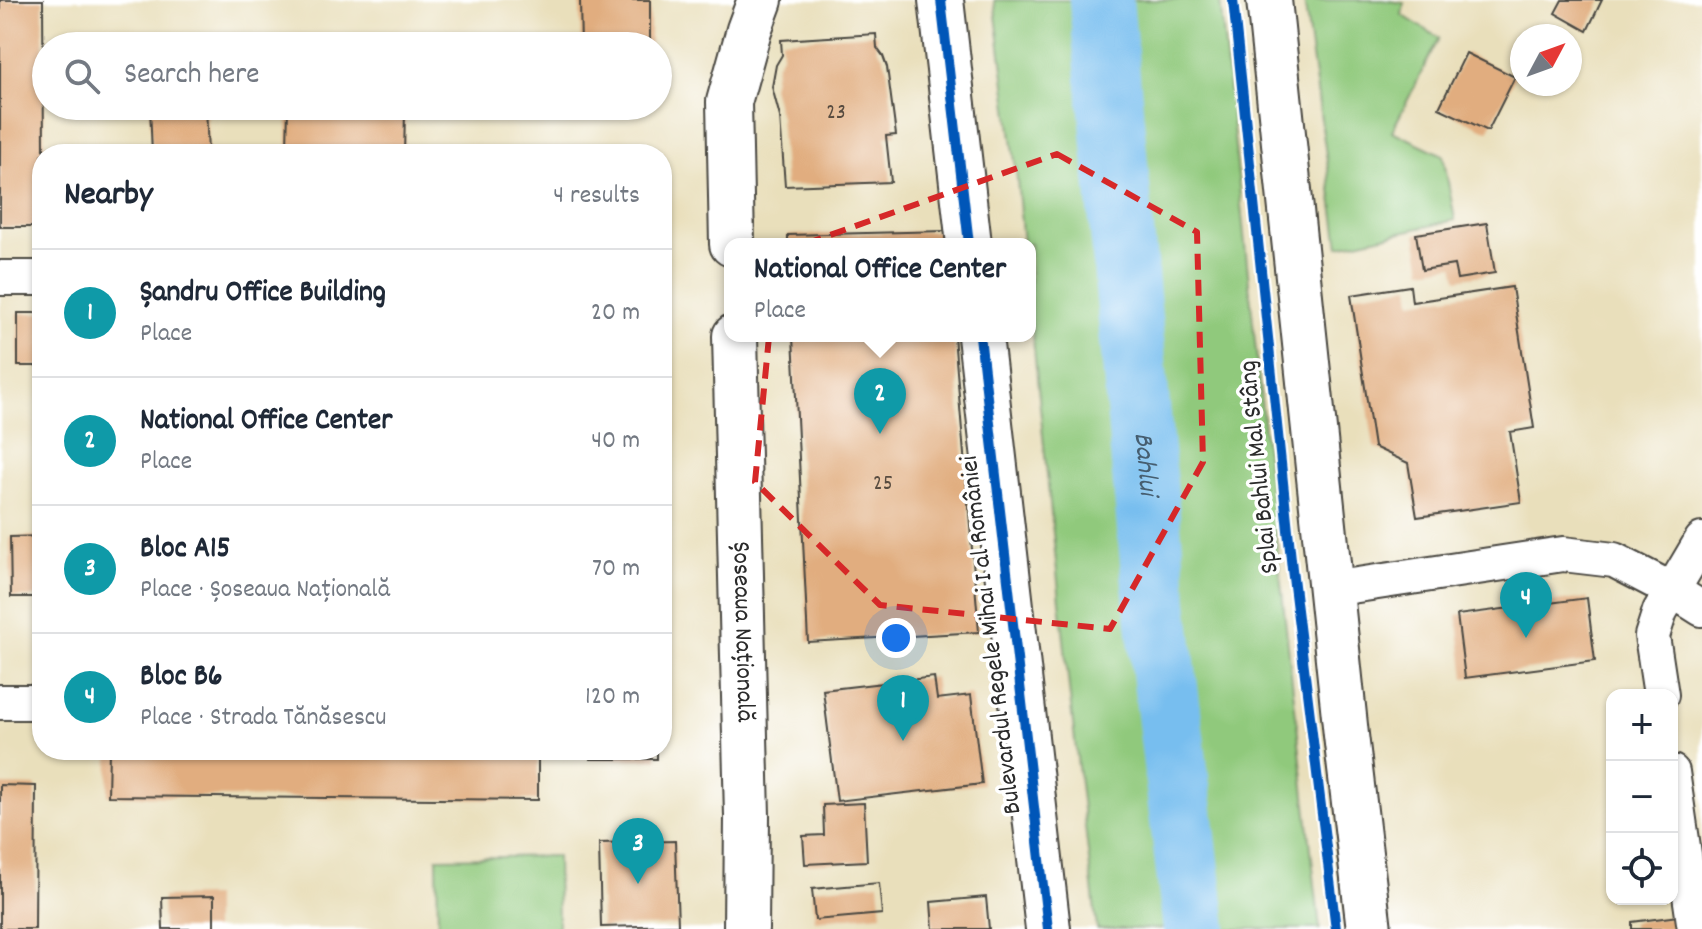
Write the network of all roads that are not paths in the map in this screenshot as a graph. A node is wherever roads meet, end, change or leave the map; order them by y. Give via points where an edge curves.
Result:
1 (760, 0) edge
2 (941, 0) edge
3 (1269, 0) edge
4 (732, 238) edge
5 (968, 238) edge
6 (0, 278) edge
7 (32, 278) edge
8 (735, 342) edge
9 (981, 342) edge
10 (1702, 540) edge
11 (1331, 589) junction
12 (1672, 590) junction
13 (1702, 609) edge
14 (1660, 689) edge
15 (0, 702) edge
16 (32, 702) edge
17 (1678, 813) edge
18 (746, 929) edge
19 (1048, 929) edge
20 (1369, 929) edge
21 (1695, 929) edge

1 - 4 main road via 729,102
2 - 5 main road
3 - 11 main road
6 - 7 street
8 - 18 main road, Șoseaua Națională
9 - 19 main road, Bulevardul Regele Mihai I al României
10 - 12 street
11 - 12 street via 1563,554 1614,560
11 - 20 main road
12 - 13 street
12 - 14 street via 1652,636
15 - 16 street
17 - 21 street

